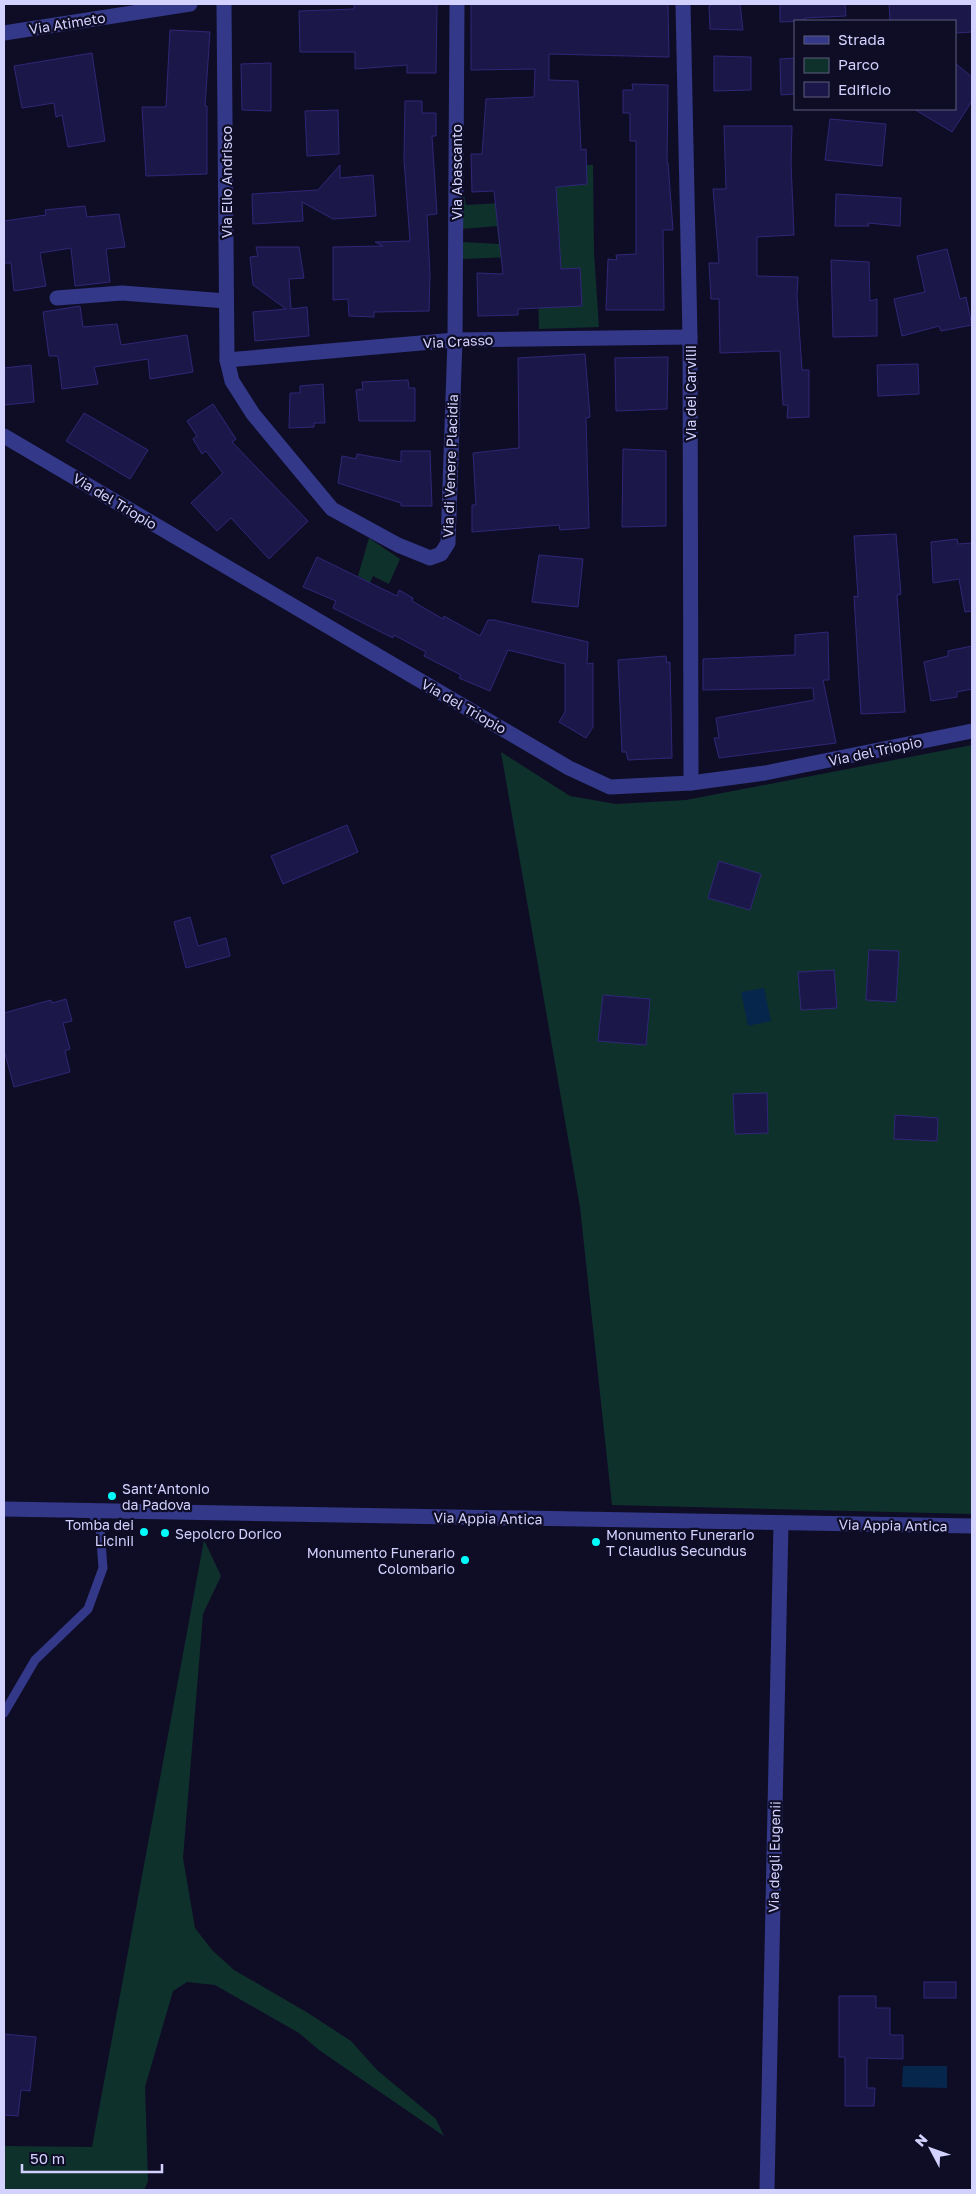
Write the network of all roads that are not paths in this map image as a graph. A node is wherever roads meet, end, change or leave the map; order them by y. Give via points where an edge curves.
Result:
1 (190, 4) edge
2 (224, 4) edge
3 (457, 4) edge
4 (683, 4) edge
5 (4, 33) edge
6 (57, 298) dead end
7 (226, 301) junction
8 (690, 337) junction
9 (455, 340) junction
10 (227, 360) junction
11 (4, 436) edge
12 (972, 731) edge
13 (691, 783) junction
14 (4, 1509) edge
15 (91, 1511) junction
16 (781, 1523) junction
17 (972, 1526) edge
18 (4, 1712) edge
19 (767, 2190) edge

1 - 5 street, Via Atimeto
2 - 7 street, Via Elio Andrisco
3 - 9 street, Via Abascanto
4 - 8 street, Via dei Carvilii
6 - 7 street via 122,293
7 - 10 street, Via Elio Andrisco
8 - 9 street, Via Crasso
8 - 13 street, Via dei Carvilii
9 - 10 street, Via Crasso
9 - 10 street, Via di Venere Placidia via 448,544 441,554 430,558 398,545 332,509 252,414 232,381
11 - 13 street, Via del Triopio via 569,768 610,787
12 - 13 street, Via del Triopio via 765,773
14 - 15 street, Via Appia Antica
15 - 16 street, Via Appia Antica
15 - 18 lane via 100,1528 103,1568 88,1609 35,1660
16 - 17 street, Via Appia Antica
16 - 19 street, Via degli Eugenii

